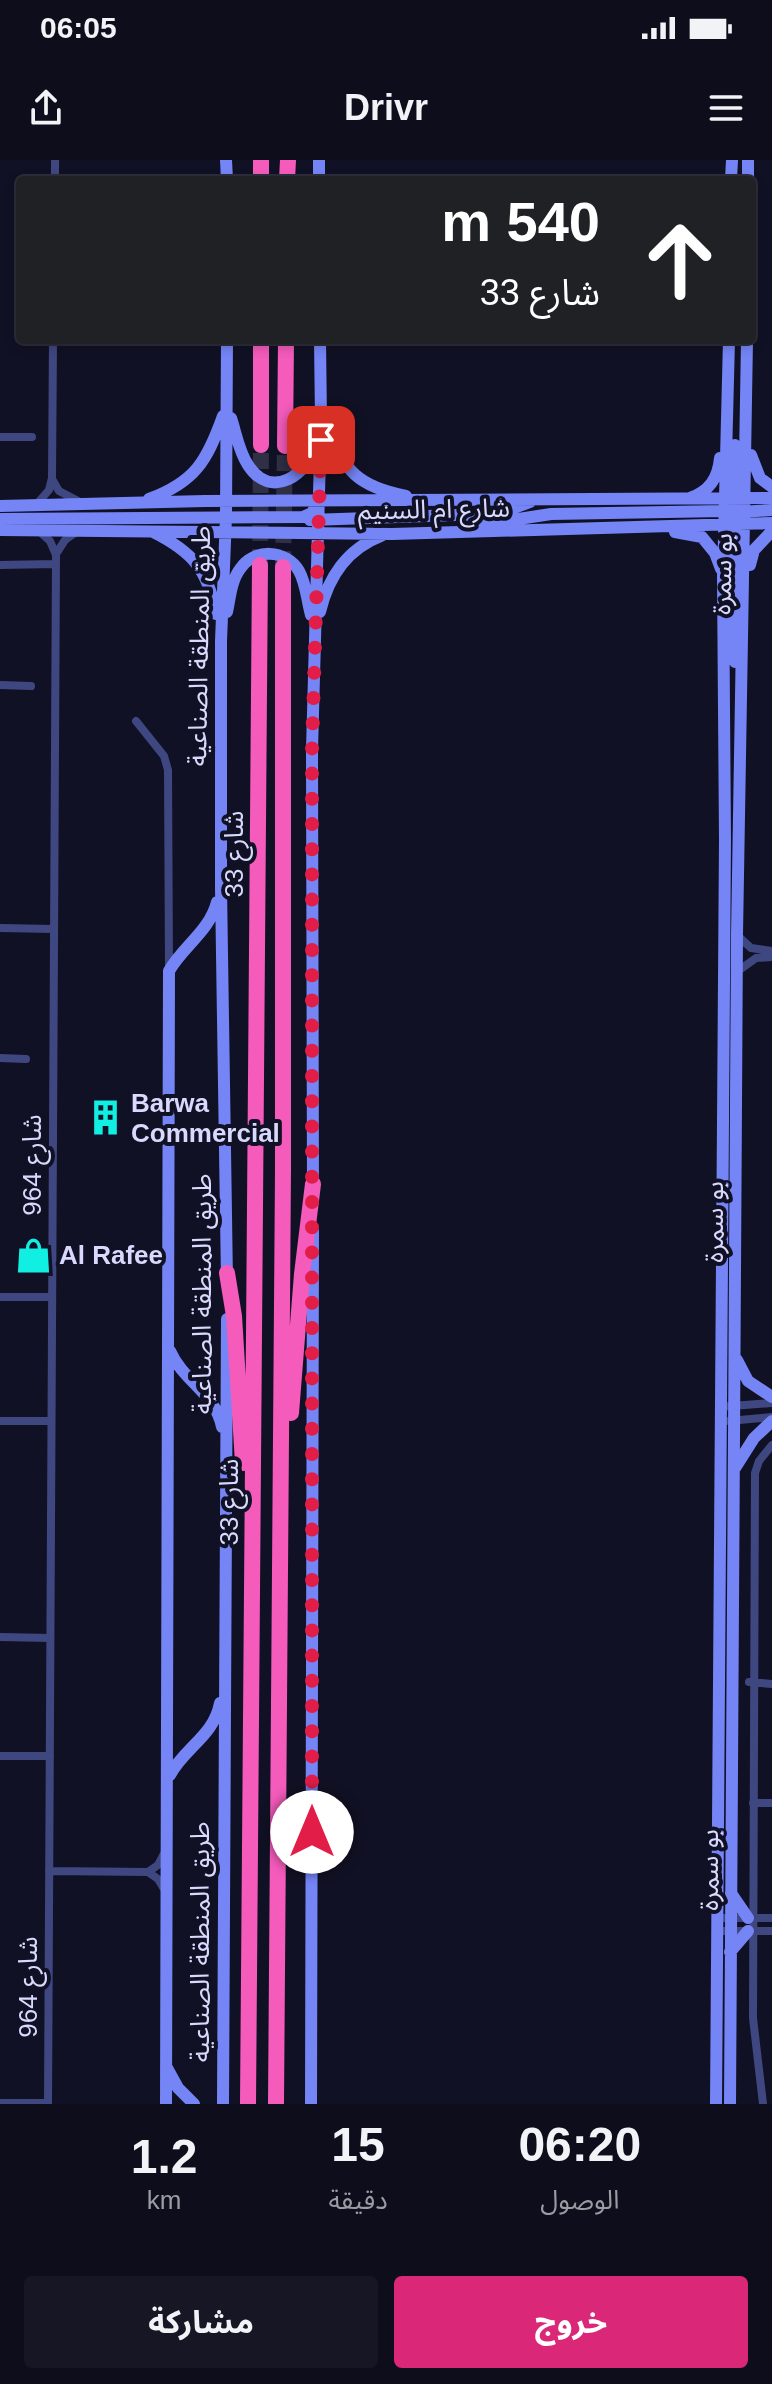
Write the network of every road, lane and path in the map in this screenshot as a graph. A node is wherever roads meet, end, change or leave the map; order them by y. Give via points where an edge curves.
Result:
1 (53, 344) edge
2 (227, 344) edge
3 (261, 344) edge
4 (286, 344) edge
5 (320, 344) edge
6 (726, 344) edge
7 (728, 344) edge
8 (736, 344) edge
9 (747, 344) edge
10 (747, 357) junction
11 (227, 406) junction
12 (321, 420) junction
13 (0, 437) edge
14 (32, 437) dead end
15 (261, 445) tunnel mouth
16 (285, 446) tunnel mouth
17 (52, 478) junction
18 (772, 487) edge
19 (542, 498) junction
20 (772, 498) edge
21 (664, 500) junction
22 (226, 501) junction
23 (318, 502) junction
24 (433, 502) junction
25 (82, 503) junction
26 (138, 503) junction
27 (36, 505) junction
28 (0, 506) edge
29 (772, 510) edge
30 (735, 511) junction
31 (226, 517) junction
32 (0, 519) edge
33 (772, 523) edge
34 (318, 526) junction
35 (608, 527) junction
36 (0, 530) edge
37 (39, 530) junction
38 (78, 531) junction
39 (150, 531) junction
40 (772, 531) edge
41 (225, 532) junction
42 (433, 533) junction
43 (392, 534) junction
44 (56, 559) junction
45 (0, 565) edge
46 (260, 565) tunnel mouth
47 (283, 567) tunnel mouth
48 (723, 577) junction
49 (315, 633) junction
50 (221, 641) junction
51 (743, 679) junction
52 (0, 685) edge
53 (31, 686) dead end
54 (136, 721) dead end
55 (739, 762) junction
56 (221, 888) junction
57 (0, 928) edge
58 (54, 929) junction
59 (737, 935) junction
60 (772, 954) edge
61 (169, 971) junction
62 (738, 971) junction
63 (0, 1058) edge
64 (26, 1059) dead end
65 (313, 1184) junction
66 (227, 1273) junction
67 (0, 1297) edge
68 (52, 1297) junction
69 (167, 1345) junction
70 (735, 1352) junction
71 (772, 1400) edge
72 (734, 1406) junction
73 (719, 1407) junction
74 (772, 1419) edge
75 (733, 1420) junction
76 (0, 1421) edge
77 (51, 1421) junction
78 (719, 1421) junction
79 (772, 1445) edge
80 (227, 1463) junction
81 (734, 1471) junction
82 (280, 1494) junction
83 (252, 1540) junction
84 (0, 1637) edge
85 (50, 1638) junction
86 (226, 1669) junction
87 (751, 1683) junction
88 (772, 1684) edge
89 (0, 1756) edge
90 (50, 1756) junction
91 (168, 1779) junction
92 (753, 1803) junction
93 (772, 1803) edge
94 (168, 1840) junction
95 (49, 1871) junction
96 (148, 1872) junction
97 (731, 1893) junction
98 (167, 1900) junction
99 (772, 1918) edge
100 (724, 1924) junction
101 (750, 1925) junction
102 (772, 1931) edge
103 (730, 1952) junction
104 (165, 2065) junction
105 (0, 2103) edge
106 (48, 2104) edge
107 (166, 2104) edge
108 (194, 2104) edge
109 (223, 2104) edge
110 (248, 2104) edge
111 (276, 2104) edge
112 (311, 2104) edge
113 (716, 2104) edge
114 (730, 2104) edge
115 (763, 2104) edge

1 - 17 street
2 - 11 street, طريق المنطقة الصناعية
3 - 15 highway
4 - 16 highway
5 - 12 street
6 - 21 street via 715,478 695,496
7 - 30 street, بو سمرة
8 - 30 street
9 - 10 street, بو سمرة
10 - 18 street via 752,374 751,456 760,478
10 - 30 street, بو سمرة
11 - 12 street via 247,464 270,481 303,471
11 - 22 street, طريق المنطقة الصناعية
11 - 26 street via 209,453 195,473 174,489
12 - 23 street
12 - 24 street via 343,461 362,482
13 - 14 street
17 - 25 street via 59,491
17 - 27 street
19 - 21 street, شارع ام السنيم
19 - 24 street, شارع ام السنيم
19 - 34 street via 485,514
20 - 30 street, شارع ام السنيم
21 - 30 street, شارع ام السنيم
22 - 23 street, شارع ام السنيم
22 - 26 street, شارع ام السنيم
22 - 31 street, طريق المنطقة الصناعية
23 - 24 street, شارع ام السنيم
23 - 31 street via 303,517
23 - 34 street
25 - 26 street, شارع ام السنيم
25 - 27 street, شارع ام السنيم
27 - 28 street, شارع ام السنيم
29 - 30 street
30 - 33 street, شارع ام السنيم
30 - 35 street, شارع ام السنيم
30 - 42 street via 551,514
30 - 48 street, بو سمرة
30 - 51 street, بو سمرة
30 - 55 street
31 - 32 street
31 - 41 street, طريق المنطقة الصناعية
34 - 41 street, شارع ام السنيم
34 - 43 street, شارع ام السنيم
34 - 49 street
35 - 42 street, شارع ام السنيم
35 - 48 street via 694,533 710,545
36 - 37 street, شارع ام السنيم
37 - 38 street, شارع ام السنيم
37 - 44 street
38 - 39 street, شارع ام السنيم
38 - 44 street via 65,540
39 - 41 street, شارع ام السنيم
39 - 50 street via 179,546 201,568 212,592
40 - 51 street via 751,558 750,661
41 - 50 street, طريق المنطقة الصناعية
42 - 43 street, شارع ام السنيم
43 - 49 street via 370,540 346,558 326,591
44 - 45 street
44 - 58 street, شارع 964
46 - 83 highway, شارع 33
47 - 82 highway, شارع 33
48 - 73 street, بو سمرة
49 - 50 street via 299,572 285,557 267,553 238,570
49 - 65 street
50 - 56 street, طريق المنطقة الصناعية
51 - 55 street, بو سمرة
52 - 53 street
54 - 61 street, طريق المنطقة الصناعية via 164,756 168,770
55 - 59 street, بو سمرة
56 - 61 street via 209,924
56 - 66 street, طريق المنطقة الصناعية
57 - 58 street
58 - 68 street, شارع 964
59 - 60 street via 751,948
59 - 62 street, بو سمرة
60 - 62 street
61 - 69 street, طريق المنطقة الصناعية
62 - 70 street, بو سمرة
63 - 64 street
65 - 82 highway
65 - 112 street
66 - 80 street, طريق المنطقة الصناعية
66 - 83 highway
67 - 68 street
68 - 77 street, شارع 964
69 - 80 street via 185,1376 218,1410
69 - 91 street, طريق المنطقة الصناعية
70 - 71 street via 748,1381
70 - 72 street, بو سمرة
71 - 72 street
72 - 73 street
72 - 75 street, بو سمرة
73 - 78 street, بو سمرة
74 - 75 street
74 - 81 street
75 - 78 street
75 - 81 street, بو سمرة
76 - 77 street
77 - 85 street, شارع 964
78 - 100 street, بو سمرة
79 - 87 street via 755,1473
80 - 86 street, طريق المنطقة الصناعية
81 - 97 street, بو سمرة
82 - 111 highway, شارع 33
83 - 110 highway, شارع 33
84 - 85 street
85 - 90 street, شارع 964
86 - 91 street via 213,1725
86 - 109 street, طريق المنطقة الصناعية
87 - 88 street
87 - 92 street
89 - 90 street
90 - 95 street, شارع 964
91 - 94 street, طريق المنطقة الصناعية
92 - 93 street
92 - 101 street
94 - 96 street via 162,1860
94 - 98 street, طريق المنطقة الصناعية
95 - 96 street
95 - 106 street, شارع 964
96 - 98 street via 161,1883
97 - 100 street, بو سمرة
97 - 101 street
98 - 104 street, طريق المنطقة الصناعية
99 - 101 street
100 - 101 street
100 - 103 street, بو سمرة
100 - 113 street, بو سمرة
101 - 102 street
101 - 103 street
101 - 115 street
103 - 114 street, بو سمرة
104 - 107 street, طريق المنطقة الصناعية
104 - 108 street
105 - 106 street

